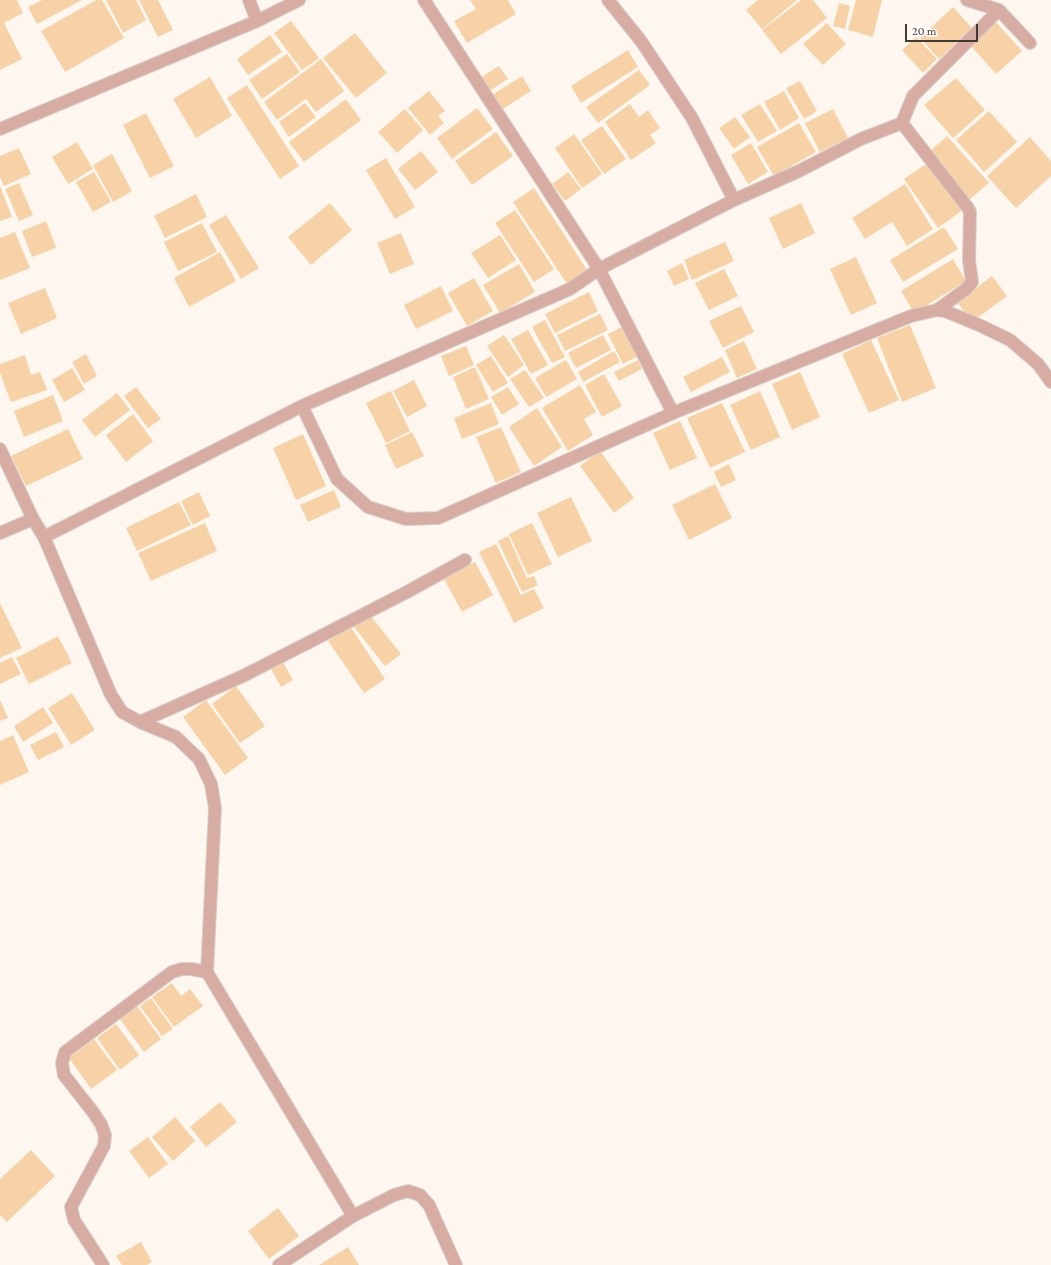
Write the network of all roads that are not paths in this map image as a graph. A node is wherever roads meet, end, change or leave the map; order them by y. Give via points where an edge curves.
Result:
1 (248, 0) edge
2 (299, 0) edge
3 (424, 0) edge
4 (608, 0) edge
5 (967, 0) edge
6 (999, 10) junction
7 (257, 21) junction
8 (1030, 43) dead end
9 (902, 123) junction
10 (0, 128) edge
11 (734, 200) junction
12 (599, 269) junction
13 (937, 310) junction
14 (1051, 382) edge
15 (302, 406) junction
16 (673, 413) junction
17 (0, 449) edge
18 (34, 519) junction
19 (0, 533) edge
20 (44, 537) junction
21 (465, 560) dead end
22 (140, 722) junction
23 (207, 972) junction
24 (353, 1216) junction
25 (103, 1265) edge
26 (279, 1265) edge
27 (456, 1265) edge

1 - 7 street
2 - 7 street
3 - 12 street
4 - 11 street via 641,41 692,118
5 - 6 street
6 - 8 street
6 - 9 street via 913,96
7 - 10 street
9 - 11 street via 861,139 799,171
9 - 13 street via 970,212 969,260 972,282
11 - 12 street
12 - 15 street via 570,289
12 - 16 street
13 - 14 street via 1010,340 1038,364
13 - 16 street via 911,316
15 - 16 street via 337,479 368,507 406,519 438,518
15 - 20 street
17 - 18 street
18 - 19 street
18 - 20 street
20 - 22 street via 111,695 122,712
21 - 22 street via 243,676
22 - 23 street via 176,737 199,759 211,784 215,808
23 - 24 street
23 - 25 street via 191,969 172,972 65,1052 62,1063 64,1075 93,1112 101,1124 104,1135 104,1146 71,1207 74,1220
24 - 26 street
24 - 27 street via 394,1195 408,1191 420,1196 429,1205

